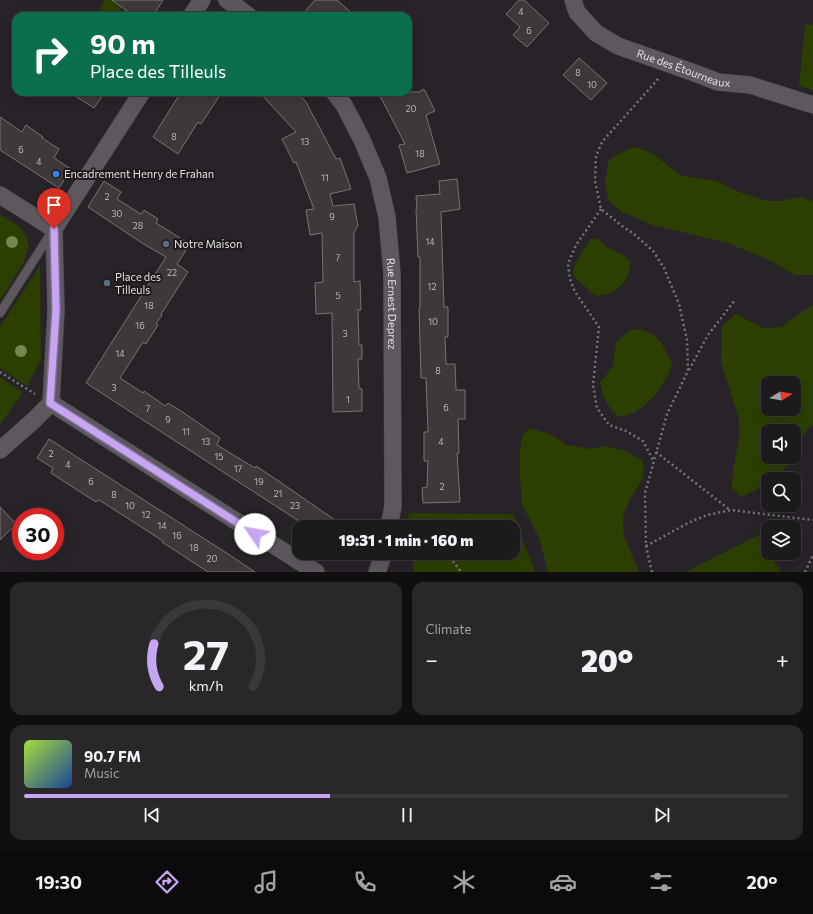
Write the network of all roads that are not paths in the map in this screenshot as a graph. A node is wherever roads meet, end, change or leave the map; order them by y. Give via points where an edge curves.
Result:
1 (202, 0) edge
2 (227, 0) edge
3 (573, 0) edge
4 (194, 12) edge
5 (244, 12) edge
6 (139, 96) edge
7 (337, 96) edge
8 (813, 105) edge
9 (0, 195) edge
10 (54, 229) junction
11 (0, 313) edge
12 (50, 403) junction
13 (0, 450) edge
14 (390, 520) edge
15 (381, 560) edge
16 (316, 572) edge
17 (377, 572) edge

1 - 4 street
2 - 5 street
3 - 8 street, Rue des Étourneaux via 577,12 596,32 618,46 718,82 750,85
6 - 10 street
7 - 14 street, Rue Ernest Deprez via 362,140 378,178 387,217 392,274 393,506
9 - 10 street
10 - 11 lane
10 - 12 street via 56,310
12 - 13 street
12 - 16 street
15 - 17 street

